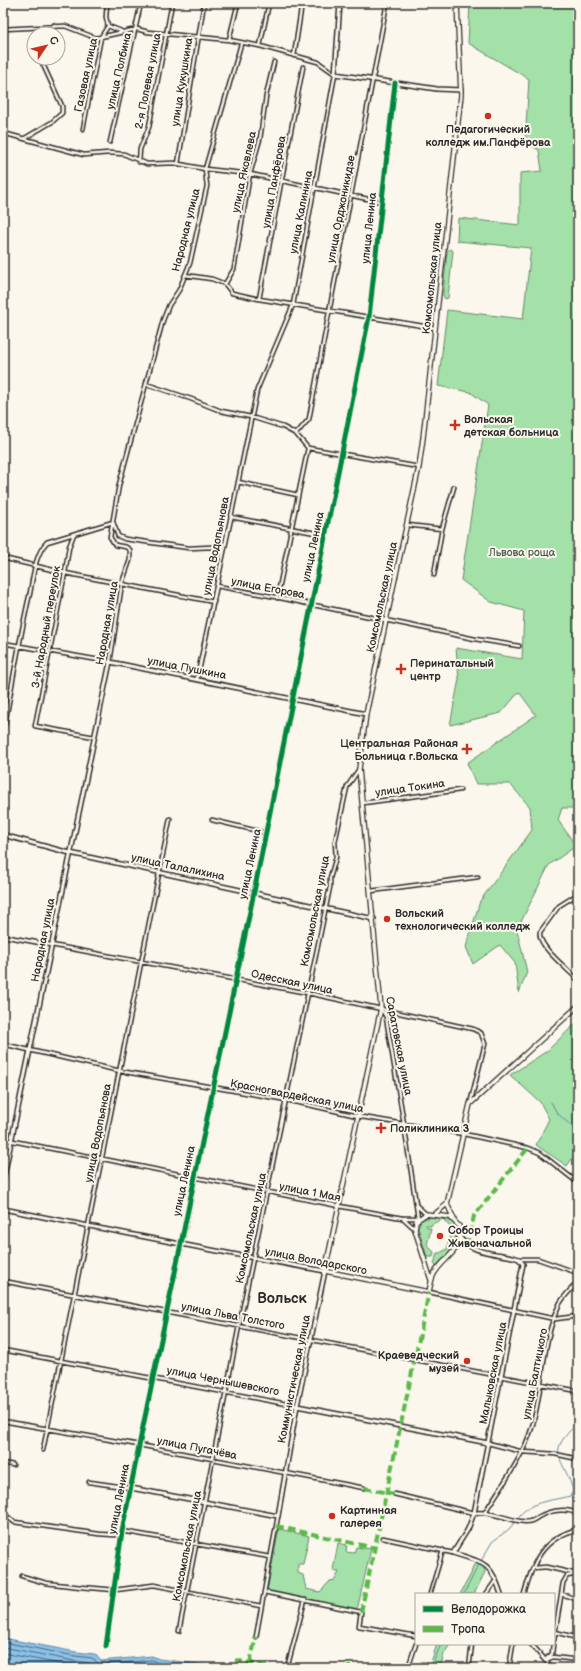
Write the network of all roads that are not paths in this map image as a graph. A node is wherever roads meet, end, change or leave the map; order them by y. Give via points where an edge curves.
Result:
1 (107, 3) edge
2 (141, 3) edge
3 (172, 3) edge
4 (204, 3) edge
5 (238, 3) edge
6 (270, 3) edge
7 (302, 3) edge
8 (340, 3) edge
9 (387, 3) edge
10 (457, 3) edge
11 (54, 25) joint
12 (108, 26) junction
13 (137, 28) junction
14 (3, 29) edge
15 (122, 31) junction
16 (166, 33) junction
17 (198, 36) junction
18 (101, 37) junction
19 (229, 40) junction
20 (241, 44) junction
21 (260, 46) junction
22 (294, 56) junction
23 (274, 62) dead end
24 (45, 66) edge
25 (304, 67) dead end
26 (335, 74) junction
27 (373, 80) junction
28 (395, 83) junction
29 (461, 90) junction
30 (83, 129) dead end
31 (3, 133) edge
32 (24, 139) junction
33 (110, 142) dead end
34 (139, 162) junction
35 (178, 164) junction
36 (205, 169) junction
37 (250, 174) junction
38 (282, 182) junction
39 (316, 187) junction
40 (352, 195) junction
41 (382, 202) junction
42 (184, 275) junction
43 (225, 284) junction
44 (259, 299) junction
45 (293, 304) junction
46 (330, 309) junction
47 (369, 317) junction
48 (436, 329) junction
49 (146, 384) junction
50 (251, 417) junction
51 (296, 434) junction
52 (308, 448) junction
53 (342, 454) junction
54 (419, 467) junction
55 (238, 482) junction
56 (454, 487) dead end
57 (298, 495) junction
58 (230, 517) junction
59 (113, 522) junction
60 (407, 525) junction
61 (292, 528) junction
62 (442, 529) junction
63 (76, 532) junction
64 (326, 535) junction
65 (224, 550) junction
66 (3, 558) edge
67 (36, 565) junction
68 (65, 573) junction
69 (434, 575) dead end
70 (122, 583) junction
71 (217, 586) junction
72 (277, 598) junction
73 (214, 602) junction
74 (312, 605) junction
75 (386, 621) junction
76 (3, 643) edge
77 (18, 645) junction
78 (519, 646) dead end
79 (49, 652) junction
80 (110, 662) junction
81 (197, 680) junction
82 (293, 700) junction
83 (366, 714) junction
84 (4, 721) edge
85 (3, 734) edge
86 (94, 737) junction
87 (359, 769) junction
88 (460, 790) dead end
89 (363, 803) junction
90 (170, 819) dead end
91 (212, 820) dead end
92 (266, 833) junction
93 (3, 835) edge
94 (70, 853) junction
95 (160, 872) junction
96 (478, 877) dead end
97 (372, 890) junction
98 (254, 892) junction
99 (578, 894) edge
100 (326, 907) junction
101 (374, 919) junction
102 (3, 936) edge
103 (52, 944) junction
104 (143, 961) junction
105 (235, 979) junction
106 (578, 980) edge
107 (308, 993) junction
108 (578, 1006) edge
109 (381, 1008) junction
110 (3, 1044) edge
111 (30, 1049) junction
112 (120, 1071) junction
113 (214, 1088) junction
114 (286, 1100) junction
115 (470, 1104) junction
116 (358, 1116) junction
117 (404, 1124) junction
118 (464, 1134) junction
119 (3, 1139) edge
120 (11, 1140) junction
121 (102, 1160) junction
122 (195, 1177) junction
123 (3, 1181) edge
124 (578, 1183) edge
125 (268, 1192) junction
126 (447, 1204) junction
127 (417, 1205) junction
128 (339, 1206) junction
129 (3, 1209) edge
130 (426, 1214) junction
131 (435, 1214) junction
132 (402, 1218) junction
133 (418, 1218) junction
134 (454, 1219) junction
135 (88, 1226) junction
136 (416, 1230) junction
137 (459, 1235) junction
138 (181, 1243) junction
139 (254, 1258) junction
140 (519, 1259) junction
141 (428, 1267) junction
142 (437, 1270) junction
143 (325, 1271) junction
144 (578, 1273) edge
145 (3, 1280) edge
146 (431, 1280) junction
147 (578, 1282) edge
148 (429, 1292) junction
149 (74, 1294) junction
150 (515, 1310) junction
151 (166, 1312) junction
152 (578, 1316) edge
153 (555, 1319) junction
154 (239, 1326) junction
155 (311, 1339) junction
156 (3, 1350) edge
157 (60, 1362) junction
158 (502, 1376) junction
159 (153, 1378) junction
160 (542, 1384) junction
161 (578, 1391) edge
162 (227, 1393) junction
163 (297, 1406) junction
164 (3, 1421) edge
165 (46, 1430) junction
166 (488, 1443) junction
167 (140, 1445) junction
168 (42, 1450) dead end
169 (523, 1452) junction
170 (214, 1459) junction
171 (578, 1459) edge
172 (3, 1463) edge
173 (13, 1465) dead end
174 (286, 1472) junction
175 (89, 1482) dead end
176 (131, 1488) junction
177 (364, 1488) dead end
178 (394, 1494) dead end
179 (205, 1503) junction
180 (485, 1512) junction
181 (3, 1513) edge
182 (474, 1513) junction
183 (578, 1514) edge
184 (278, 1516) junction
185 (578, 1529) edge
186 (122, 1531) junction
187 (383, 1538) dead end
188 (197, 1544) junction
189 (443, 1550) junction
190 (454, 1553) junction
191 (270, 1557) junction
192 (534, 1568) junction
193 (578, 1574) edge
194 (22, 1576) dead end
195 (496, 1580) junction
196 (115, 1590) junction
197 (188, 1591) junction
198 (264, 1592) junction
199 (430, 1593) edge
200 (487, 1593) edge
201 (501, 1593) edge
202 (524, 1593) edge
203 (562, 1594) junction
204 (305, 1600) junction
205 (578, 1600) edge
206 (261, 1606) junction
207 (180, 1631) dead end
208 (556, 1632) junction
209 (415, 1636) edge
210 (555, 1636) edge
211 (256, 1637) dead end
212 (578, 1638) edge
213 (416, 1645) edge
214 (472, 1645) edge
215 (514, 1645) edge
216 (532, 1645) edge
217 (553, 1645) edge
218 (106, 1646) dead end
219 (546, 1660) junction
220 (578, 1660) edge
221 (287, 1668) edge
222 (408, 1668) edge
223 (469, 1668) edge
224 (509, 1668) edge
225 (552, 1668) edge

1 - 12 street, Газовая улица
2 - 13 street, улица Полбина
3 - 16 street, 2-я Полевая улица
4 - 17 street, улица Кукушкина
5 - 19 street
6 - 21 street
7 - 22 street
8 - 26 street, улица Калинина
9 - 27 street, улица Орджоникидзе
10 - 29 main road, Комсомольская улица
11 - 14 street
11 - 18 street via 74,28 96,38
12 - 15 street
12 - 18 street, Газовая улица
13 - 15 street
13 - 16 street via 148,32
13 - 33 street, улица Полбина
15 - 18 street
16 - 17 street
16 - 34 street, 2-я Полевая улица via 149,127 140,149
17 - 19 street
17 - 35 street, улица Кукушкина via 194,75
18 - 30 street, Газовая улица
19 - 20 street
20 - 21 street
20 - 36 street, Народная улица
21 - 22 street
22 - 26 street via 318,62
23 - 37 street, улица Яковлева via 260,139
24 - 32 street via 62,106 62,113
25 - 38 street, улица Панфёрова
26 - 27 street
26 - 39 street, улица Калинина
27 - 28 street
27 - 40 street, улица Орджоникидзе
28 - 29 street
28 - 41 street, улица Ленина
29 - 48 main road, Комсомольская улица
31 - 32 street
32 - 34 street via 84,156 124,154
34 - 35 street via 158,165
35 - 36 street
36 - 37 street
36 - 42 street, Народная улица via 207,186 190,263
37 - 38 street
37 - 43 street, улица Яковлева via 234,269
38 - 39 street
38 - 44 street, улица Панфёрова
39 - 40 street
39 - 45 street, улица Калинина
40 - 41 street
40 - 46 street, улица Орджоникидзе
41 - 47 street, улица Ленина
42 - 43 street via 204,277
42 - 49 street, Народная улица via 163,320
43 - 44 street via 232,293
44 - 45 street
45 - 46 street
45 - 50 street, улица Калинина via 262,376
46 - 47 street
46 - 51 street, улица Орджоникидзе via 310,419
47 - 48 street
47 - 53 street, улица Ленина
48 - 54 main road, Комсомольская улица
49 - 50 street via 221,411
49 - 59 street, Народная улица via 119,485
50 - 51 street via 283,426
50 - 55 street, улица Водопьянова
51 - 52 street
52 - 53 street
52 - 57 street
53 - 54 street
53 - 64 street, улица Ленина
54 - 60 main road, Комсомольская улица
55 - 57 street
55 - 58 street, улица Водопьянова
56 - 62 street
57 - 61 street
58 - 61 street
58 - 65 street, улица Водопьянова
59 - 63 street
59 - 65 street via 118,536 125,539
59 - 70 street, Народная улица via 110,537 115,545 130,550 130,560
60 - 62 street
60 - 75 main road, Комсомольская улица
61 - 64 street
61 - 72 street
62 - 69 street
63 - 67 street via 47,542 41,548
63 - 68 street, 3-й Народный переулок via 72,535
64 - 74 street, улица Ленина
65 - 71 street, улица Водопьянова
66 - 67 street
67 - 68 street
67 - 77 street
68 - 70 street
68 - 79 street, 3-й Народный переулок
70 - 73 street
70 - 80 street, Народная улица
71 - 72 street, улица Егорова
71 - 73 street, улица Водопьянова
72 - 74 street, улица Егорова
73 - 81 street, улица Водопьянова
74 - 75 street, улица Егорова
74 - 82 street, улица Ленина
75 - 78 street, улица Егорова
75 - 83 main road, Комсомольская улица
76 - 77 street, улица Пушкина
77 - 79 street, улица Пушкина
77 - 84 street
79 - 80 street, улица Пушкина
79 - 86 street, 3-й Народный переулок via 35,726
80 - 81 street, улица Пушкина
80 - 86 street, Народная улица
81 - 82 street, улица Пушкина
82 - 83 street, улица Пушкина
82 - 92 street, улица Ленина
83 - 87 main road, Комсомольская улица
84 - 85 street
86 - 94 street, Народная улица
87 - 89 main road, Саратовская улица
87 - 100 street, Комсомольская улица via 347,787 335,842 336,862 330,878
88 - 89 street, улица Токина
89 - 97 main road, Саратовская улица
90 - 95 street, улица Водопьянова
91 - 92 street
92 - 98 street, улица Ленина
93 - 94 street, улица Талалихина
94 - 95 street, улица Талалихина
94 - 103 street, Народная улица
95 - 98 street, улица Талалихина
95 - 104 street, улица Водопьянова
96 - 97 street
97 - 101 main road, Саратовская улица
98 - 100 street, улица Талалихина
98 - 105 street, улица Ленина
99 - 106 street via 559,906 539,936 545,948
100 - 101 street, улица Талалихина
100 - 107 street, Комсомольская улица
101 - 109 main road, Саратовская улица
102 - 103 street, Одесская улица
103 - 104 street, Одесская улица
103 - 111 street, Народная улица
104 - 105 street, Одесская улица
104 - 112 street, улица Водопьянова
105 - 107 street, Одесская улица
105 - 113 street, улица Ленина
107 - 109 street, Одесская улица
107 - 114 street, Комсомольская улица
108 - 115 main road
109 - 115 street, Одесская улица via 481,1033 485,1044
109 - 116 main road, Коммунистическая улица
109 - 117 street, Саратовская улица via 386,1017
110 - 111 street, Красногвардейская улица
111 - 112 street, Красногвардейская улица
111 - 120 street, Народная улица
112 - 113 street, Красногвардейская улица
112 - 121 street, улица Водопьянова
113 - 114 street, Красногвардейская улица
113 - 122 street, улица Ленина
114 - 116 street, Красногвардейская улица
114 - 125 street, Комсомольская улица
115 - 118 main road
116 - 117 street, Красногвардейская улица
116 - 128 main road, Коммунистическая улица
117 - 118 street, Красногвардейская улица
117 - 127 street, Саратовская улица
118 - 124 street, Красногвардейская улица via 531,1149 540,1153
118 - 126 main road
119 - 120 street, улица 1 Мая
120 - 121 street, улица 1 Мая
120 - 123 street, Народная улица
121 - 122 street, улица 1 Мая
121 - 135 street, улица Водопьянова
122 - 125 street, улица 1 Мая
122 - 138 street, улица Ленина
125 - 128 street, улица 1 Мая
125 - 139 street, Комсомольская улица
126 - 131 main road
126 - 134 main road
127 - 130 street
127 - 133 street, Саратовская улица
128 - 132 street, улица 1 Мая
128 - 143 main road, Коммунистическая улица
129 - 135 street, улица Володарского
130 - 131 main road
130 - 133 main road
131 - 134 main road
132 - 133 street, улица 1 Мая
132 - 136 street
133 - 136 main road
134 - 137 main road via 459,1226
135 - 138 street, улица Володарского
135 - 149 street, улица Водопьянова
136 - 141 main road
137 - 140 street via 470,1248
137 - 142 main road via 456,1250
138 - 139 street, улица Володарского
138 - 151 street, улица Ленина
139 - 143 street, улица Володарского
139 - 154 street, Комсомольская улица
140 - 144 street via 538,1259
140 - 150 street, Малыковская улица via 523,1264 523,1270
141 - 142 main road
141 - 146 main road
142 - 146 main road
143 - 148 main road, улица Володарского
143 - 155 street, Коммунистическая улица
145 - 149 street, улица Льва Толстого
146 - 148 main road
147 - 153 street, улица Балтицкого via 561,1302
148 - 150 street, улица Володарского
149 - 151 street, улица Льва Толстого
149 - 157 street, улица Водопьянова
150 - 153 street, улица Володарского
150 - 158 street, Малыковская улица
151 - 154 street, улица Льва Толстого
151 - 159 street, улица Ленина
152 - 153 street, улица Володарского
153 - 160 street, улица Балтицкого via 547,1344
154 - 155 street, улица Льва Толстого
154 - 162 street, Комсомольская улица
155 - 158 street, улица Льва Толстого
155 - 163 street, Коммунистическая улица
156 - 157 street, улица Чернышевского
157 - 159 street, улица Чернышевского
157 - 165 street, улица Водопьянова
158 - 160 street, улица Льва Толстого
158 - 166 street, Малыковская улица
159 - 162 street, улица Чернышевского
159 - 167 street, улица Ленина
160 - 161 street, улица Льва Толстого
160 - 169 street, улица Балтицкого
162 - 163 street, улица Чернышевского
162 - 170 street, Комсомольская улица
163 - 166 street, улица Чернышевского
163 - 174 street, Коммунистическая улица
164 - 165 street, улица Пугачёва
165 - 167 street, улица Пугачёва
165 - 168 street, улица Водопьянова
166 - 169 street, улица Чернышевского
166 - 182 street, Малыковская улица
167 - 170 street, улица Пугачёва
167 - 176 street, улица Ленина
169 - 171 street, улица Чернышевского via 555,1454
169 - 180 street, улица Балтицкого
170 - 174 street, улица Пугачёва
170 - 179 street, Комсомольская улица
172 - 173 street
174 - 177 street, улица Пугачёва
174 - 184 street, Коммунистическая улица
175 - 176 street
176 - 179 street
176 - 186 street, улица Ленина
178 - 182 street
179 - 184 street
179 - 188 street, Комсомольская улица
180 - 182 street
180 - 183 street via 520,1521 532,1521 548,1512 563,1510
181 - 186 street via 14,1522 99,1534 114,1535
182 - 190 street, Малыковская улица
184 - 191 street, Коммунистическая улица
185 - 192 street via 566,1532 550,1542 534,1562
186 - 188 street
186 - 196 street, улица Ленина
187 - 189 street
188 - 191 street
188 - 197 street, Комсомольская улица
189 - 190 street
189 - 199 street
190 - 195 street via 482,1563 493,1572
191 - 198 street, Коммунистическая улица
192 - 193 street via 546,1566
192 - 202 street
193 - 203 street via 567,1576
194 - 196 street via 46,1583
195 - 200 street
195 - 201 street
196 - 197 street via 154,1585
196 - 218 street, улица Ленина
197 - 206 street
197 - 207 street, Комсомольская улица
198 - 204 street
198 - 206 street, Коммунистическая улица
203 - 205 street
203 - 208 street
204 - 209 street via 362,1612 359,1626
204 - 221 street
206 - 211 street, Коммунистическая улица
208 - 210 street
208 - 212 street
213 - 222 street
214 - 223 street
215 - 224 street
216 - 219 street
217 - 219 street via 552,1654
219 - 220 street via 553,1657
219 - 225 street

